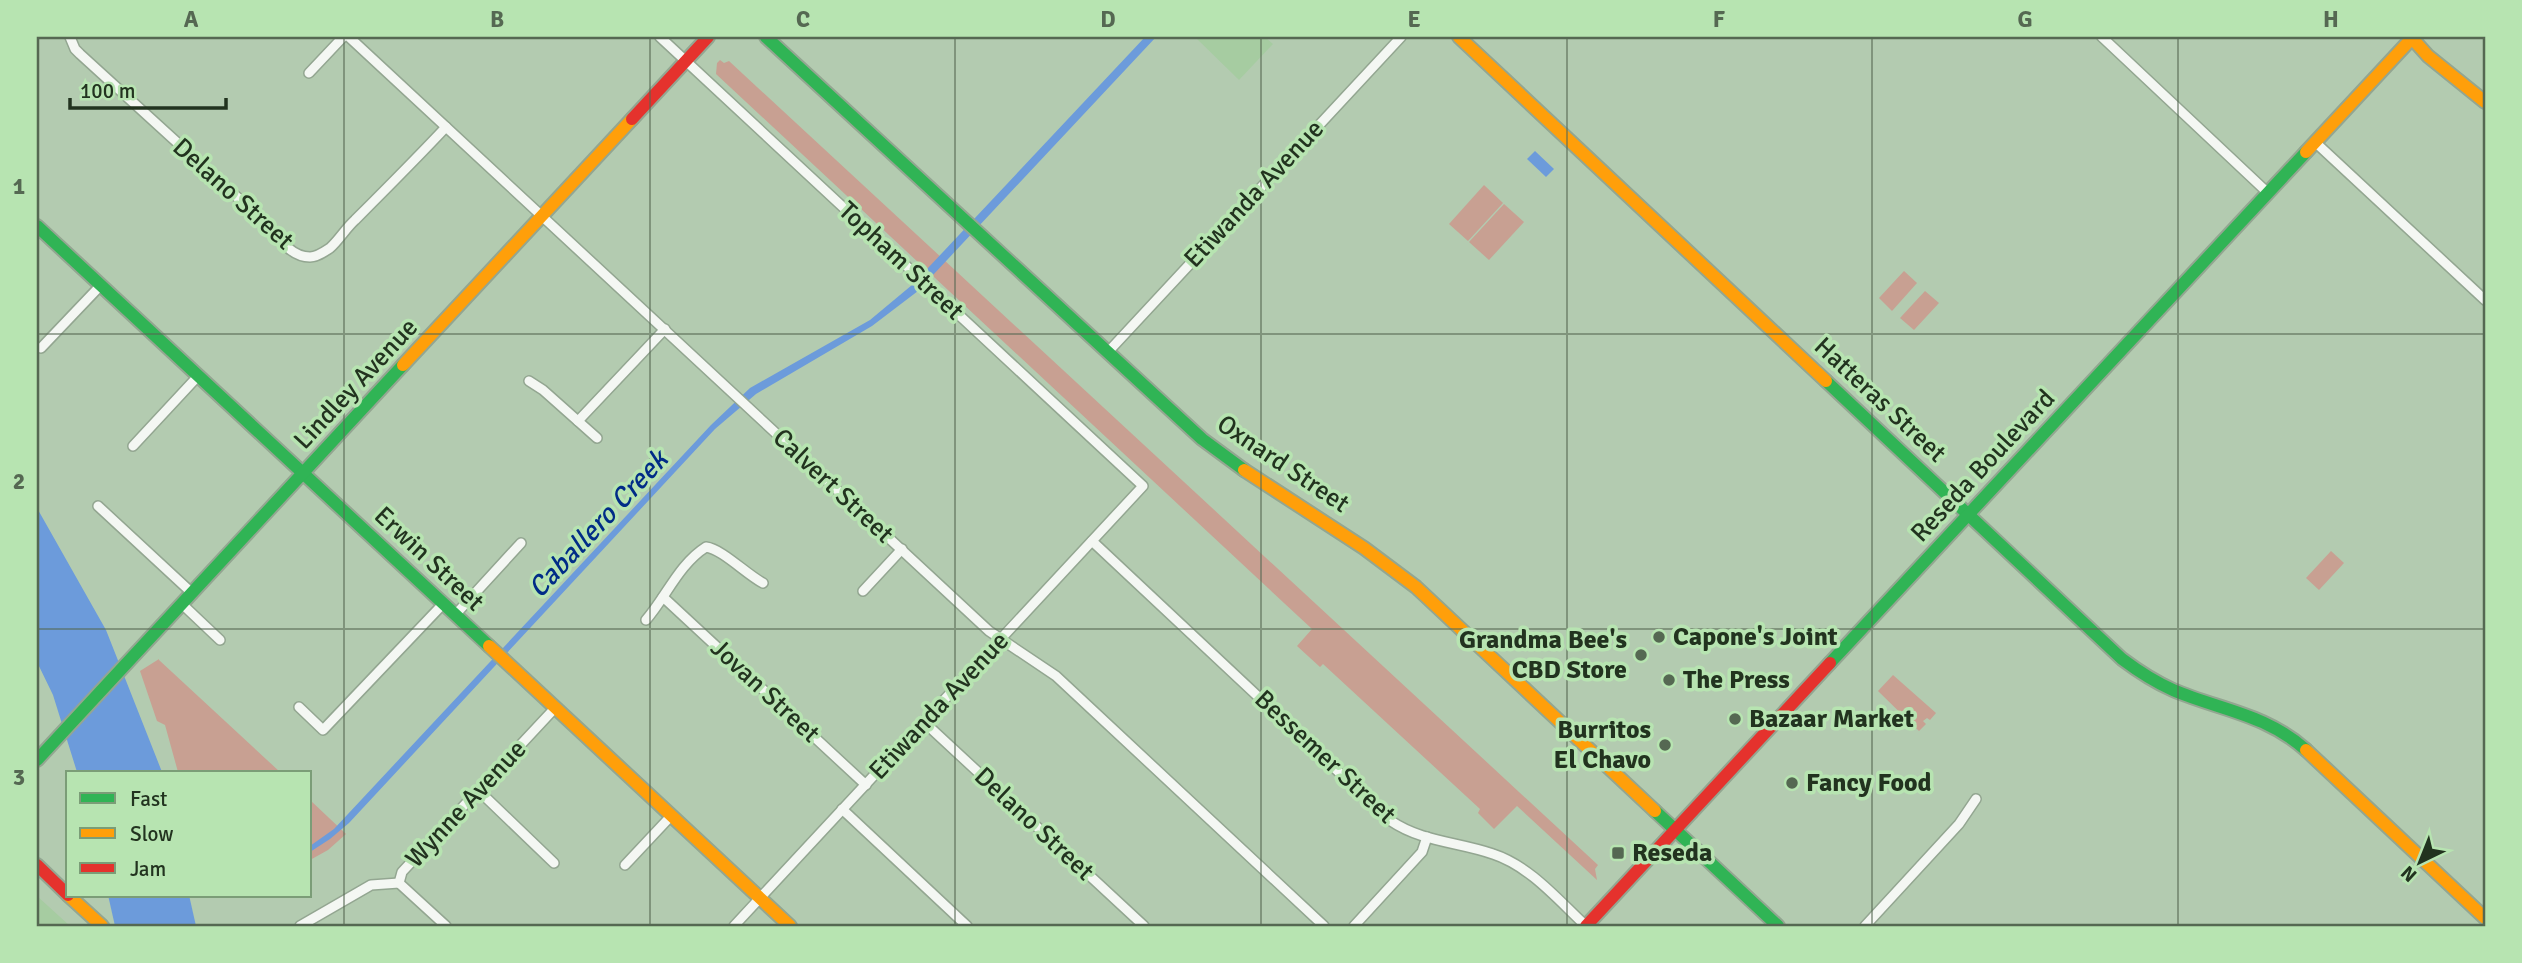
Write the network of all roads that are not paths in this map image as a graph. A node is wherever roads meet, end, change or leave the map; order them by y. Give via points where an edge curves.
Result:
1 (343, 37) edge
2 (349, 37) edge
3 (660, 37) edge
4 (708, 37) edge
5 (766, 37) edge
6 (1401, 37) edge
7 (1459, 37) edge
8 (2102, 37) edge
9 (2412, 37) edge
10 (70, 38) edge
11 (686, 61) junction
12 (309, 73) dead end
13 (2485, 102) edge
14 (446, 127) junction
15 (2315, 142) junction
16 (2268, 193) junction
17 (542, 215) junction
18 (37, 226) edge
19 (101, 285) junction
20 (2485, 300) edge
21 (665, 329) junction
22 (41, 348) dead end
23 (1108, 352) junction
24 (199, 375) junction
25 (529, 381) dead end
26 (578, 421) junction
27 (597, 438) dead end
28 (133, 446) dead end
29 (304, 474) junction
30 (1143, 486) joint
31 (98, 506) dead end
32 (1968, 515) junction
33 (1092, 541) junction
34 (521, 543) dead end
35 (902, 550) junction
36 (763, 583) dead end
37 (863, 591) dead end
38 (192, 593) junction
39 (663, 597) junction
40 (182, 604) junction
41 (443, 604) junction
42 (455, 615) junction
43 (646, 620) dead end
44 (220, 640) dead end
45 (1000, 640) junction
46 (299, 707) dead end
47 (555, 708) junction
48 (924, 722) junction
49 (37, 760) edge
50 (866, 785) junction
51 (478, 790) junction
52 (1976, 799) dead end
53 (842, 810) junction
54 (671, 816) junction
55 (1674, 831) junction
56 (1427, 837) junction
57 (554, 863) dead end
58 (37, 865) edge
59 (625, 865) dead end
60 (398, 883) junction
61 (66, 893) edge
62 (70, 897) edge
63 (760, 898) junction
64 (2485, 918) edge
65 (98, 923) edge
66 (300, 926) edge
67 (446, 926) edge
68 (734, 926) edge
69 (790, 926) edge
70 (967, 926) edge
71 (1144, 926) edge
72 (1324, 926) edge
73 (1354, 926) edge
74 (1586, 926) edge
75 (1778, 926) edge
76 (1865, 926) edge

1 - 12 street
2 - 14 street, Calvert Street
3 - 11 street, Topham Street
4 - 11 main road, Lindley Avenue
5 - 23 main road, Oxnard Street
6 - 23 street, Etiwanda Avenue
7 - 32 main road, Hatteras Street
8 - 16 street
9 - 13 main road via 2428,56
9 - 15 main road, Reseda Boulevard
10 - 14 street, Delano Street via 80,54 285,245 310,257 331,247
11 - 17 main road, Lindley Avenue
11 - 30 street, Topham Street
14 - 17 street, Calvert Street
15 - 16 main road, Reseda Boulevard
15 - 20 street
16 - 32 main road, Reseda Boulevard
17 - 21 street, Calvert Street
17 - 29 main road, Lindley Avenue
18 - 19 main road, Erwin Street
19 - 22 street
19 - 24 main road, Erwin Street
21 - 26 street
21 - 35 street, Calvert Street
23 - 55 main road, Oxnard Street via 1222,456 1368,548 1416,587
24 - 28 street
24 - 29 main road, Erwin Street
25 - 26 street
26 - 27 street
29 - 38 main road, Lindley Avenue
29 - 41 main road, Erwin Street
30 - 33 street, Etiwanda Avenue
31 - 38 street
32 - 55 main road, Reseda Boulevard
32 - 64 main road, Hatteras Street via 2141,673 2182,694 2255,717 2295,740
33 - 45 street, Etiwanda Avenue
33 - 56 street, Bessemer Street via 1391,821
34 - 42 street
35 - 37 street
35 - 45 street, Calvert Street
36 - 39 street via 706,547 670,583
38 - 40 main road, Lindley Avenue
39 - 43 street
39 - 50 street, Jovan Street
40 - 44 street
40 - 49 main road, Lindley Avenue
41 - 42 main road, Erwin Street
41 - 46 street via 323,730
42 - 47 main road, Erwin Street
45 - 48 street, Etiwanda Avenue
45 - 72 street, Calvert Street via 1056,677
47 - 51 street, Wynne Avenue
47 - 54 main road, Erwin Street
48 - 50 street, Etiwanda Avenue
48 - 71 street, Delano Street
50 - 53 street, Etiwanda Avenue
51 - 57 street
51 - 60 street, Wynne Avenue via 402,872
52 - 76 street via 1959,824
53 - 63 street, Etiwanda Avenue
53 - 70 street
54 - 59 street
54 - 63 main road, Erwin Street
55 - 74 main road, Reseda Boulevard
55 - 75 main road, Oxnard Street
56 - 73 street via 1422,852
56 - 74 street, Bessemer Street via 1506,859
58 - 61 main road
60 - 66 street, Wynne Avenue via 371,885
60 - 67 street
62 - 65 main road
63 - 68 street, Etiwanda Avenue
63 - 69 main road, Erwin Street

